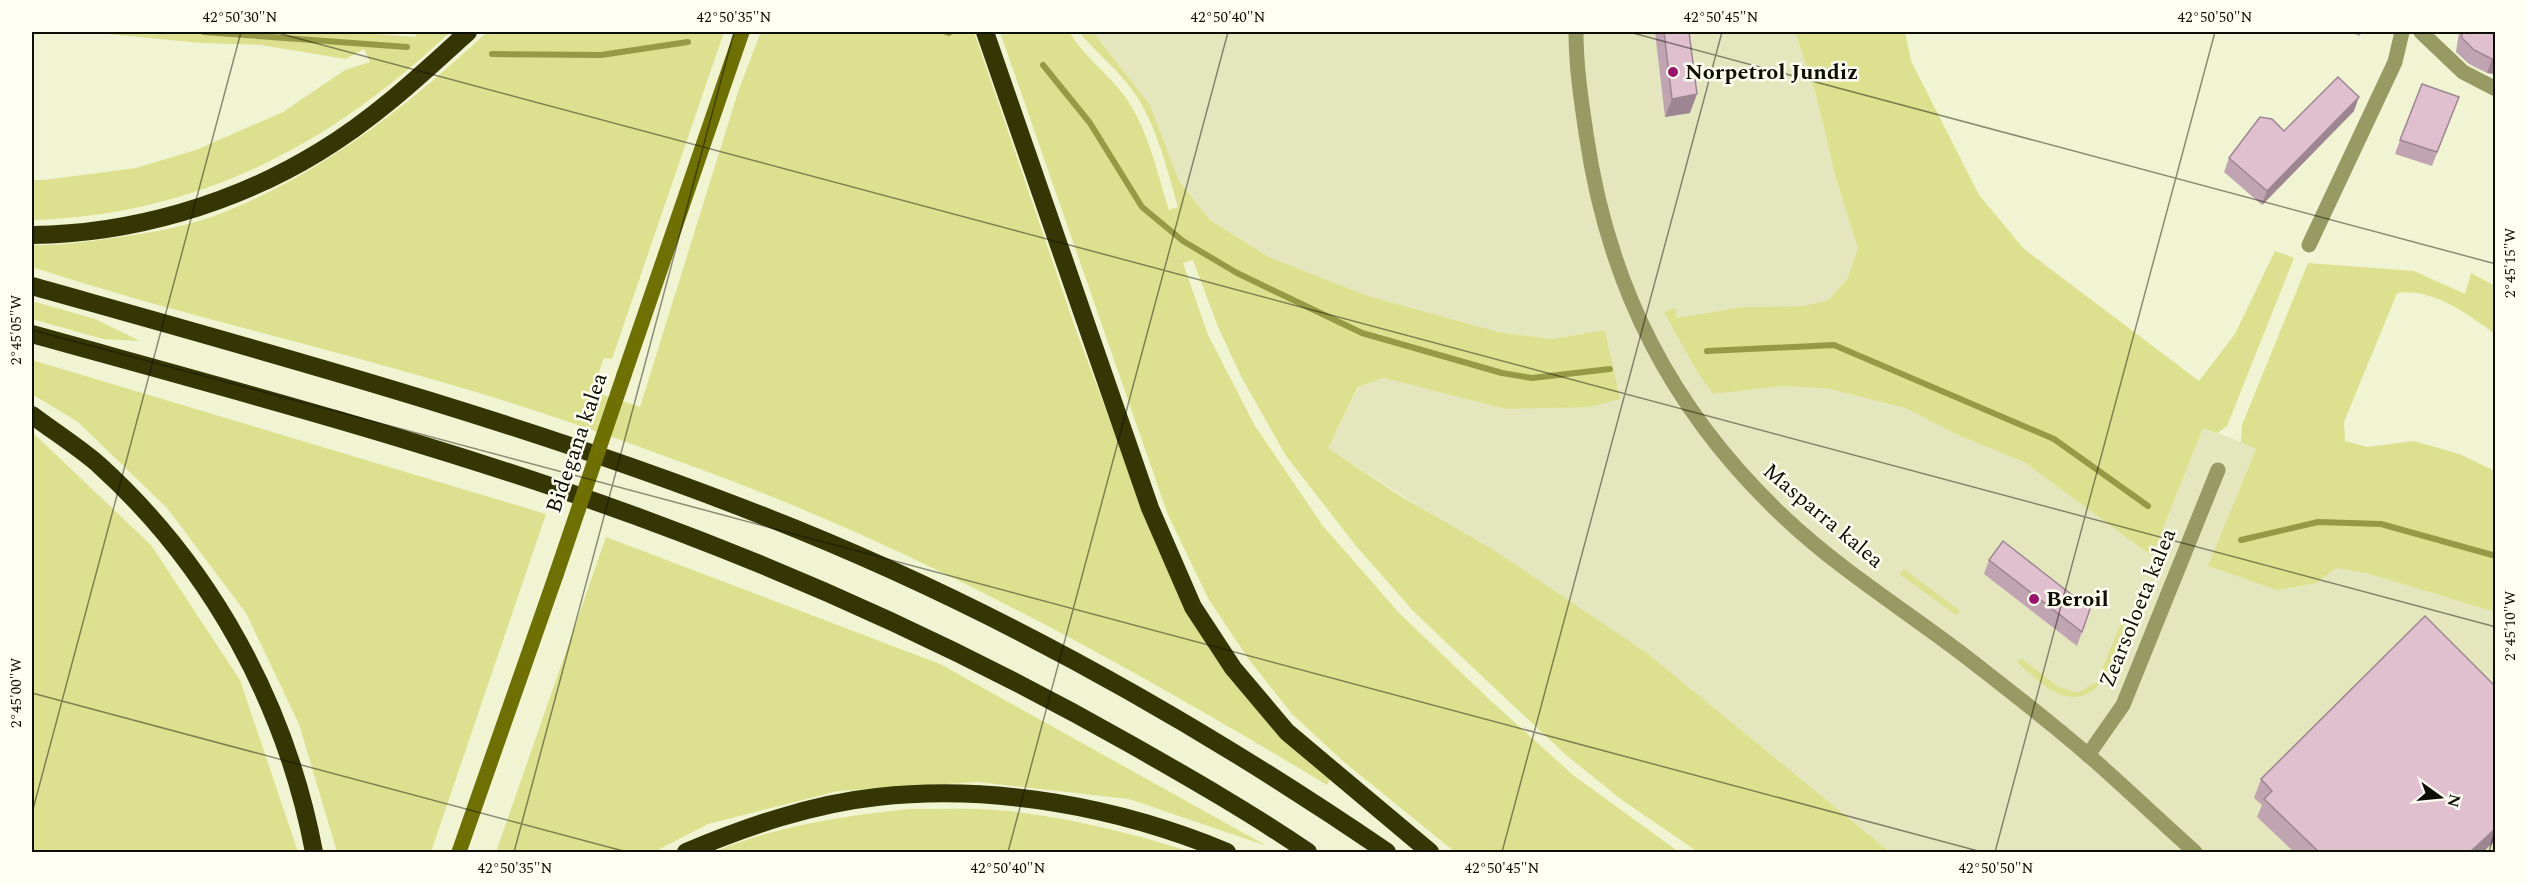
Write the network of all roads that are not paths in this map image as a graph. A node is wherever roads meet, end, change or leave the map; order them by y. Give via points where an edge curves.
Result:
1 (468, 32) edge
2 (742, 32) edge
3 (985, 32) edge
4 (1576, 32) edge
5 (2402, 32) edge
6 (2421, 32) edge
7 (737, 39) edge
8 (2496, 89) edge
9 (32, 235) edge
10 (2309, 245) dead end
11 (32, 286) edge
12 (32, 334) edge
13 (32, 415) edge
14 (2218, 470) dead end
15 (2088, 755) junction
16 (314, 852) edge
17 (459, 852) edge
18 (686, 852) edge
19 (1227, 852) edge
20 (1308, 852) edge
21 (1387, 852) edge
22 (1430, 852) edge
23 (2194, 852) edge

1 - 9 highway via 411,85 360,124 318,153 273,176 230,196 167,216 106,230
2 - 7 street, Bidegana kalea
3 - 22 highway via 1150,508 1193,607 1233,668 1287,732
4 - 15 street, Masparra kalea via 1576,65 1590,164 1606,232 1621,281 1647,337 1693,416 1737,472 1825,553 1947,642
5 - 10 street via 2395,62
6 - 8 street via 2463,72
7 - 17 street, Bidegana kalea, bridge
11 - 21 highway via 319,367 521,430 762,515 930,588 1071,659 1200,732
12 - 20 highway via 340,420 560,489 756,562 909,628 1053,700
13 - 16 highway via 97,464 146,512 197,574 264,691 288,748
14 - 15 street, Zearsoloeta kalea via 2123,705
15 - 23 street, Masparra kalea
18 - 19 highway via 739,830 814,809 876,797 959,793 1034,800 1118,816

